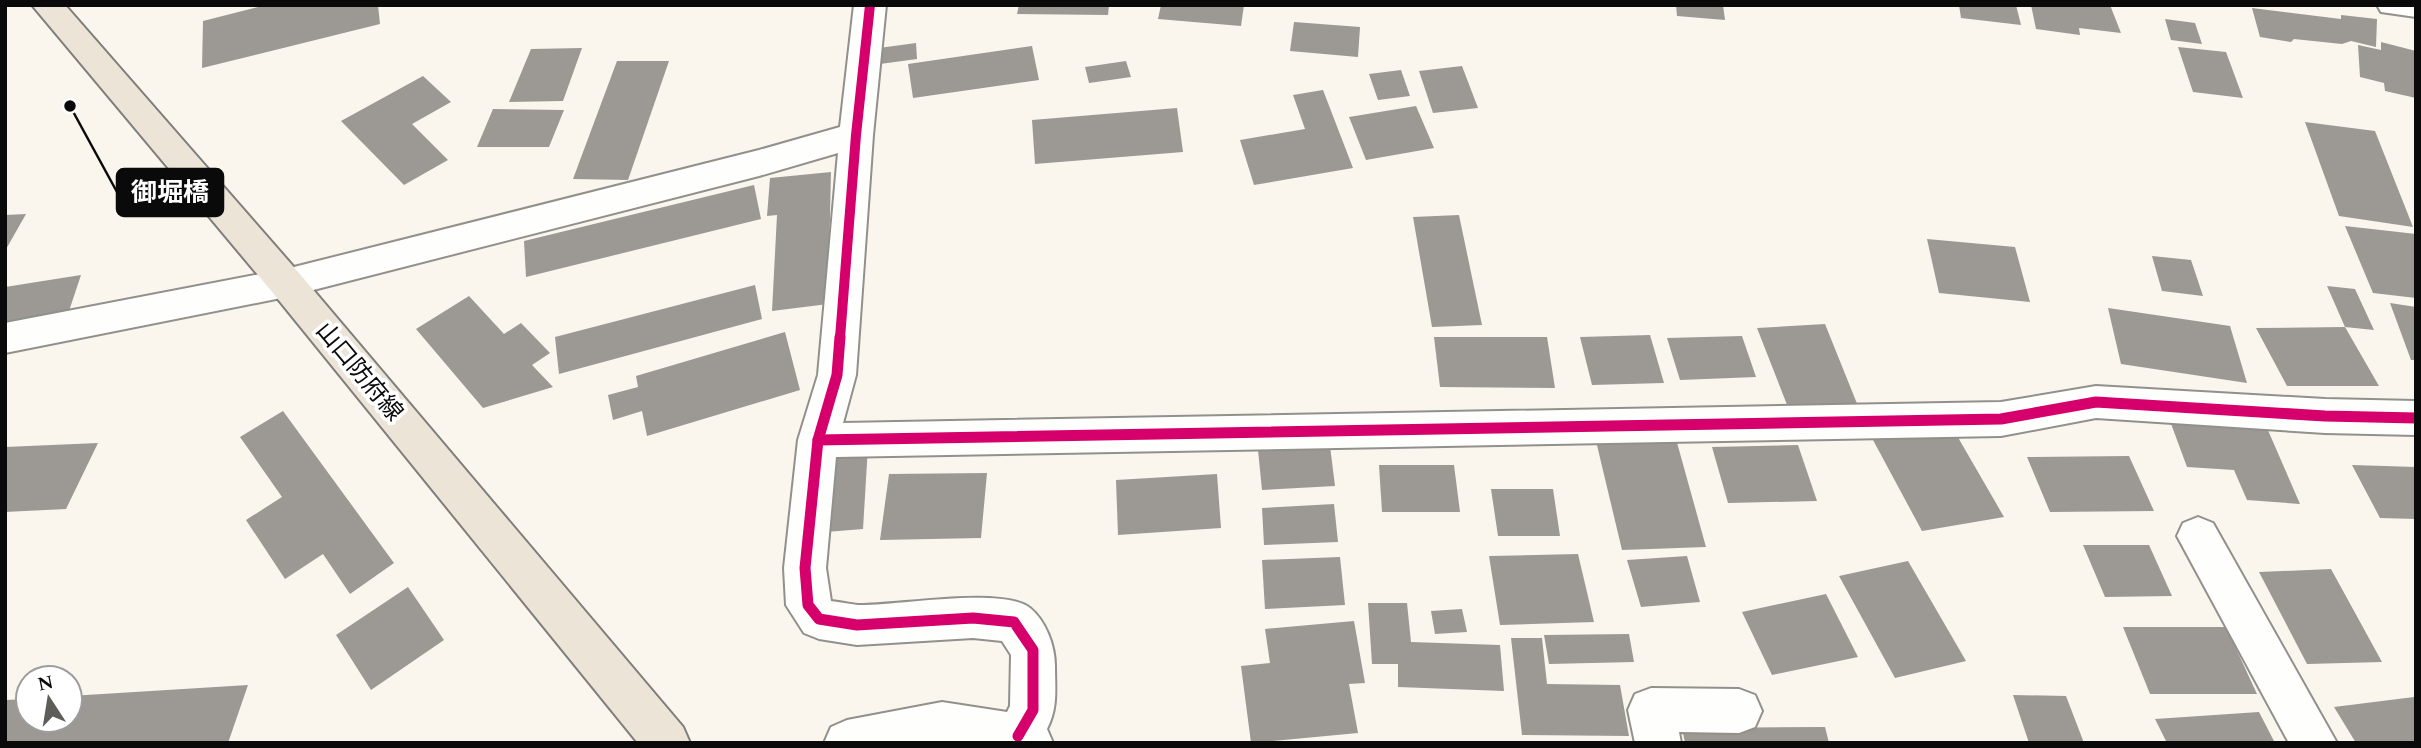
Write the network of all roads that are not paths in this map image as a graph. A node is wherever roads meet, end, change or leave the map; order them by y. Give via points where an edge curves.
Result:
1 (47, 5) edge
2 (870, 5) edge
3 (2392, 5) edge
4 (2416, 8) edge
5 (856, 135) junction
6 (286, 283) junction
7 (5, 338) edge
8 (2416, 418) edge
9 (818, 440) junction
10 (2198, 536) dead end
11 (1739, 711) dead end
12 (1024, 739) edge
13 (667, 743) edge
14 (847, 743) edge
15 (1658, 743) edge
16 (2314, 743) edge

1 - 6 main road, 山口防府線
2 - 5 street
3 - 4 street
5 - 6 street
5 - 9 street via 837,375
6 - 7 street
6 - 13 main road, 山口防府線
8 - 9 street via 2096,402 2001,419
9 - 12 street via 805,568 808,605 819,619 858,625 973,618 1014,622 1033,650 1033,710
10 - 16 street
11 - 15 street via 1651,710
12 - 14 street via 942,724

